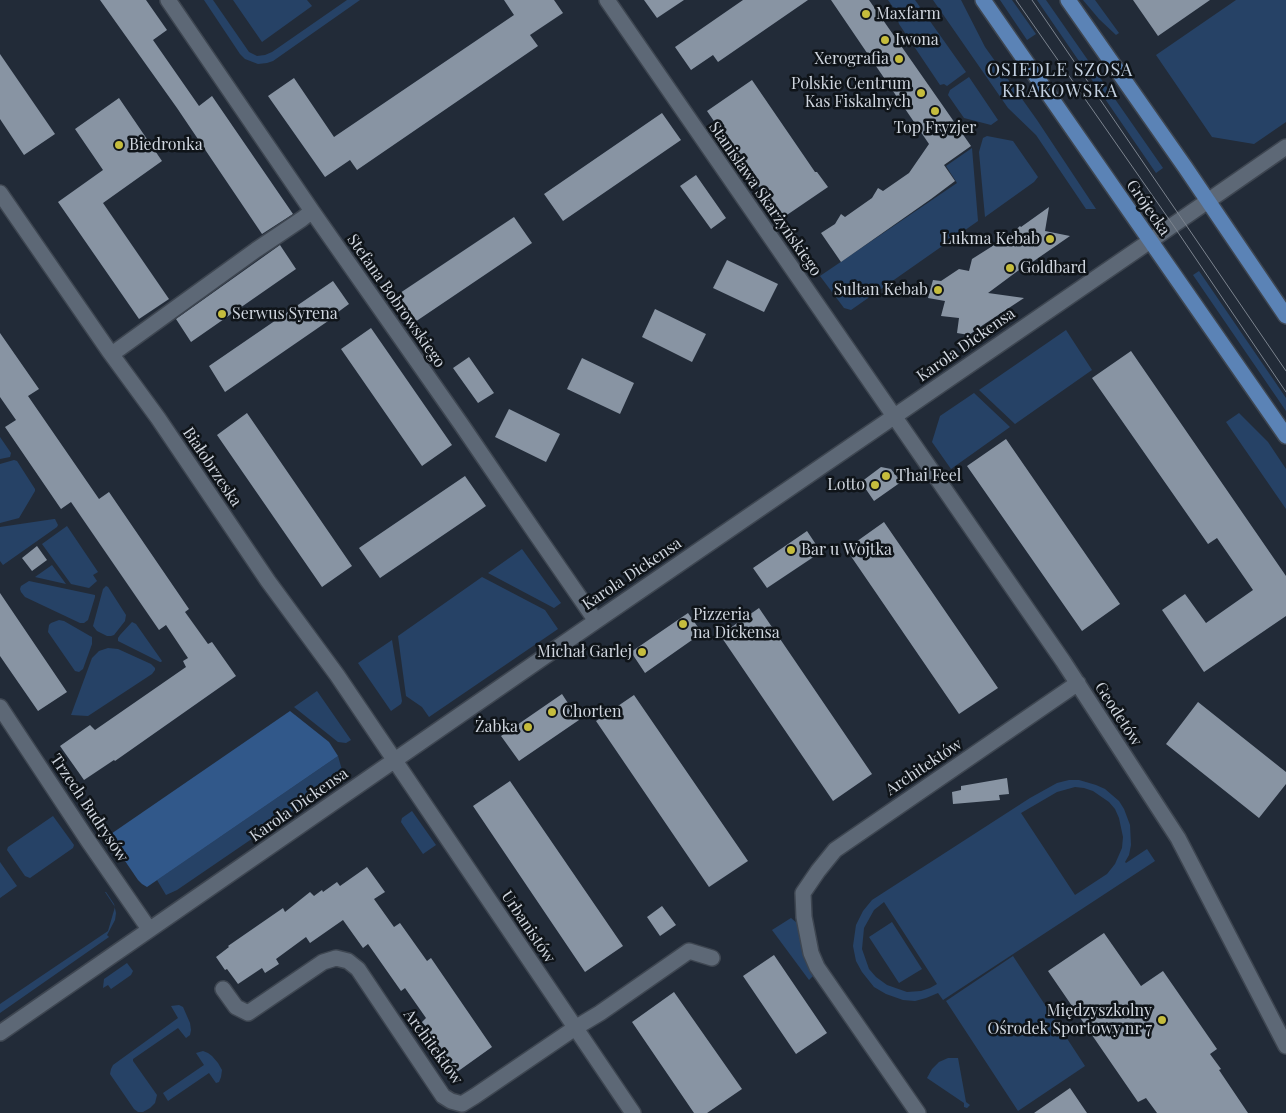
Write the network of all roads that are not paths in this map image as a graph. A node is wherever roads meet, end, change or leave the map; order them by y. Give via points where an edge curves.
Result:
1 (168, 0) edge
2 (607, 0) edge
3 (983, 0) edge
4 (1068, 0) edge
5 (1286, 147) edge
6 (0, 193) edge
7 (1208, 200) junction
8 (312, 211) junction
9 (1150, 241) junction
10 (1286, 316) edge
11 (112, 354) junction
12 (895, 416) junction
13 (1286, 436) edge
14 (596, 621) junction
15 (1078, 683) junction
16 (0, 707) edge
17 (394, 760) junction
18 (150, 929) junction
19 (712, 958) dead end
20 (223, 989) dead end
21 (575, 1028) junction
22 (0, 1033) edge
23 (1286, 1046) edge
24 (634, 1113) edge
25 (918, 1113) edge

1 - 8 street, Stefana Bobrowskiego
2 - 12 street, Stanisława Skarżyńskiego
3 - 9 main road, Grójecka
4 - 7 main road
5 - 7 street, Karola Dickensa
6 - 11 street, Białobrzeska
7 - 9 street, Karola Dickensa
7 - 10 main road
8 - 11 street
8 - 14 street, Stefana Bobrowskiego
9 - 12 street, Karola Dickensa
9 - 13 main road, Grójecka
11 - 17 street, Białobrzeska
12 - 14 street, Karola Dickensa
12 - 15 street, Geodetów
14 - 17 street, Karola Dickensa
15 - 23 street, Geodetów via 1178,838
15 - 25 street, Architektów via 835,850 804,893 804,916 816,967
16 - 18 street, Trzech Budrysów
17 - 18 street, Karola Dickensa
17 - 21 street, Urbanistów
18 - 22 street, Karola Dickensa
19 - 21 street, Architektów via 689,951
20 - 21 street, Architektów via 236,1007 248,1013 323,962 336,958 348,961 358,969 443,1096 462,1104
21 - 24 street, Urbanistów

